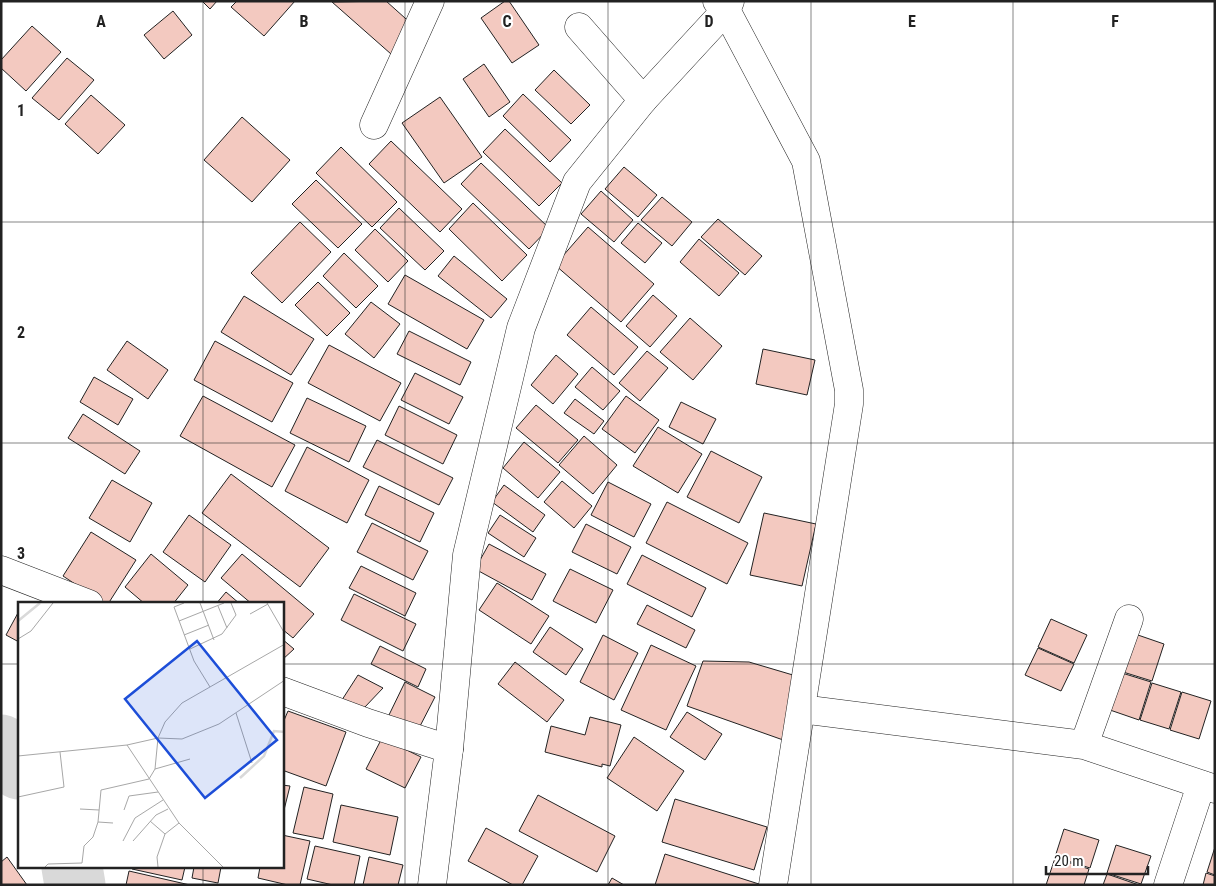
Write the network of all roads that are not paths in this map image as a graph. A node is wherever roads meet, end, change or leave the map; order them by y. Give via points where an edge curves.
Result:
1 (430, 1) edge
2 (724, 4) edge
3 (579, 27) dead end
4 (642, 100) junction
5 (374, 125) dead end
6 (1, 570) edge
7 (84, 602) edge
8 (1129, 620) dead end
9 (284, 692) edge
10 (801, 709) junction
11 (1084, 745) junction
12 (448, 749) junction
13 (1208, 787) edge
14 (432, 885) edge
15 (773, 885) edge
16 (1168, 885) edge

1 - 5 street
2 - 4 street
2 - 10 street via 806,160 849,390 848,414
3 - 4 street
4 - 12 street via 577,182 520,328 467,555
6 - 7 street
8 - 11 street
9 - 12 street
10 - 11 street
10 - 15 street
11 - 13 street
12 - 14 street
13 - 16 street

